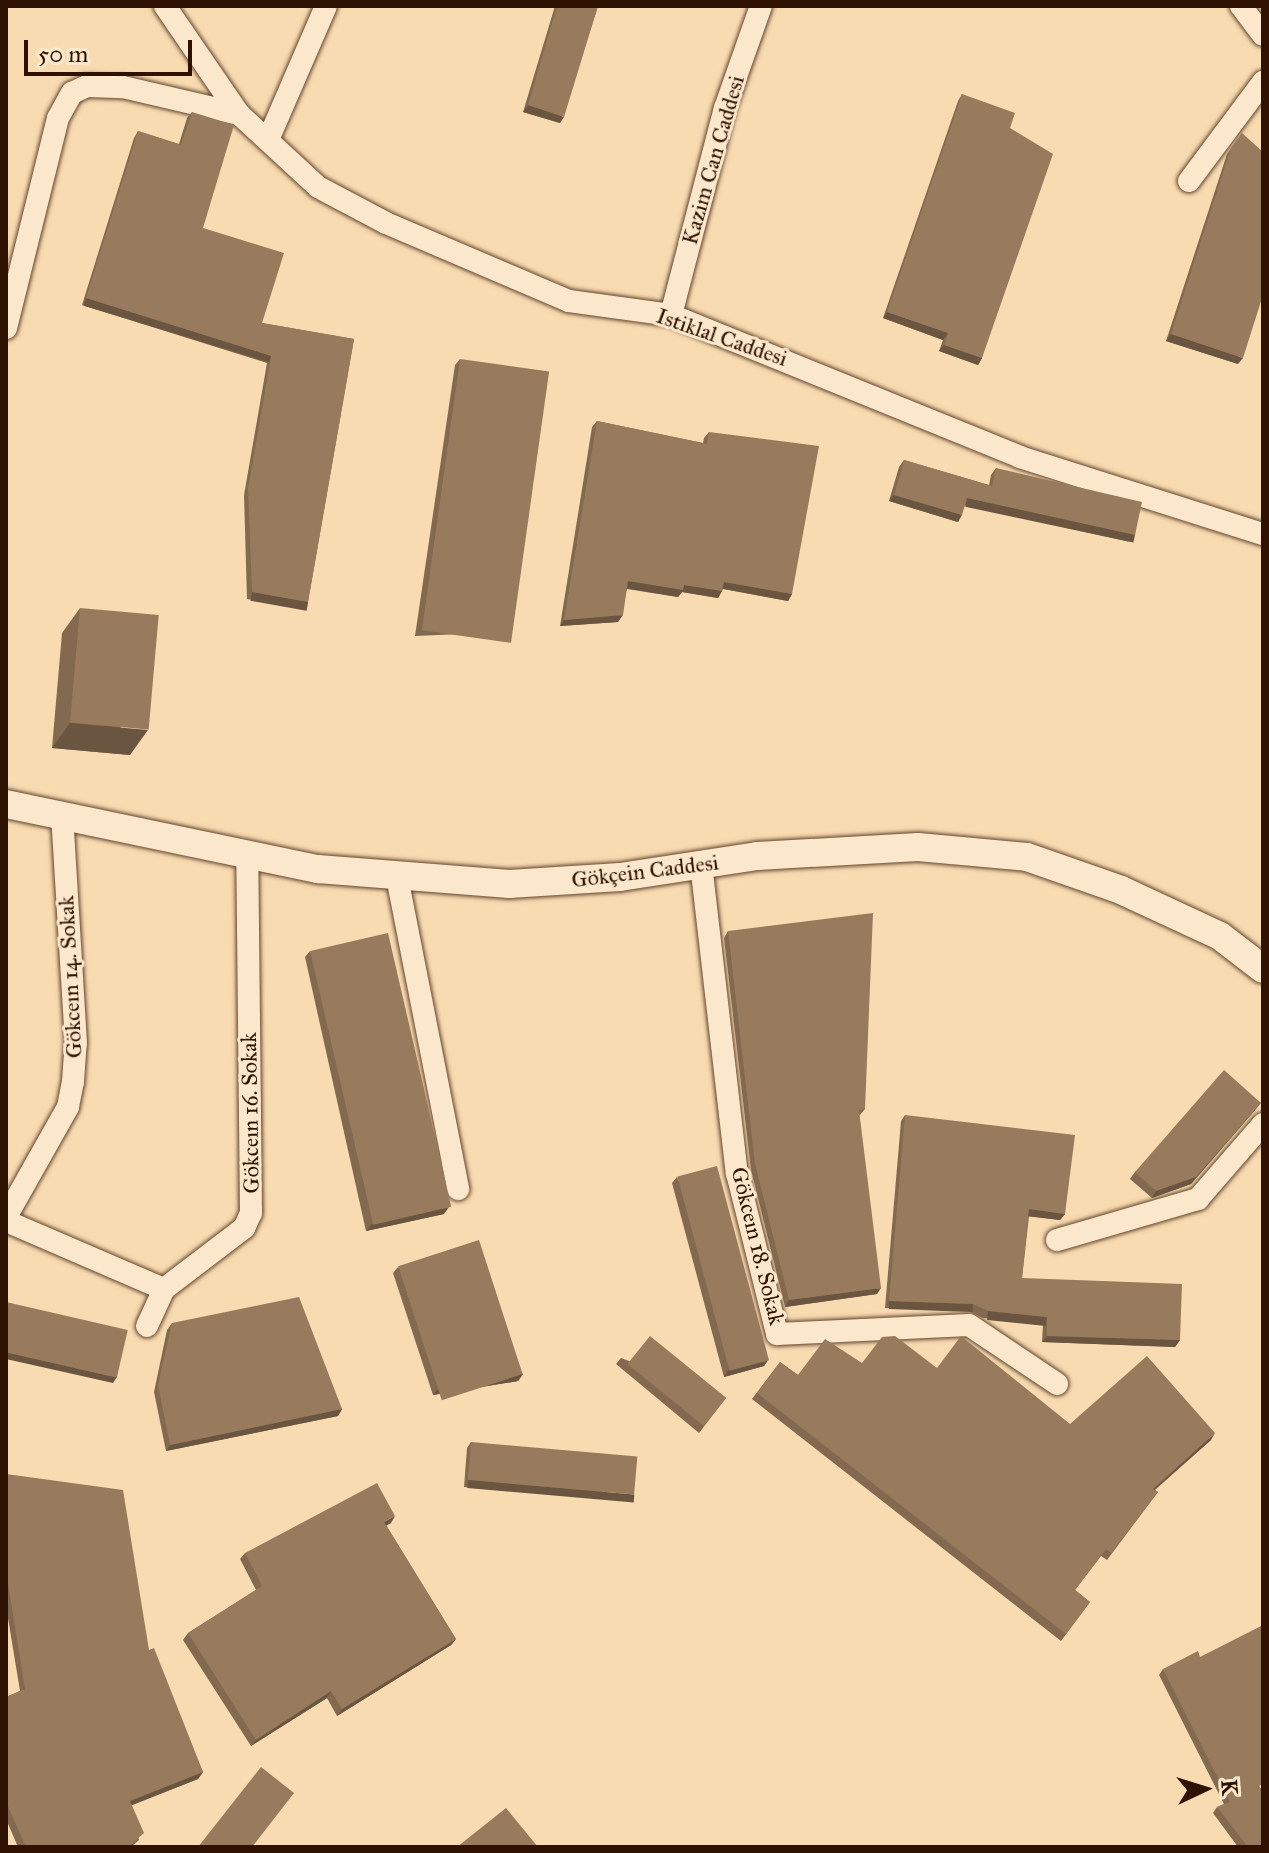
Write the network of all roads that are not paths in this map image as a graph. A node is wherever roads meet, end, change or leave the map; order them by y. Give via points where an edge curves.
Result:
1 (165, 6) edge
2 (326, 6) edge
3 (761, 6) edge
4 (1241, 6) edge
5 (1263, 35) edge
6 (1263, 82) edge
7 (239, 114) junction
8 (268, 140) junction
9 (1189, 181) dead end
10 (671, 315) junction
11 (6, 328) edge
12 (1263, 534) edge
13 (6, 804) edge
14 (62, 815) junction
15 (247, 854) junction
16 (701, 864) junction
17 (397, 877) junction
18 (1263, 969) edge
19 (1263, 1124) edge
20 (458, 1189) dead end
21 (6, 1219) edge
22 (1057, 1240) dead end
23 (164, 1289) junction
24 (147, 1326) dead end
25 (1057, 1384) dead end

1 - 7 street, Istiklal Caddesi
2 - 8 street
3 - 10 street, Kazim Can Caddesi via 725,108
4 - 5 street
6 - 9 street
7 - 8 street, Istiklal Caddesi
7 - 11 street via 123,87 87,86 72,93 58,118
8 - 10 street, Istiklal Caddesi via 318,187 386,223 569,301
10 - 12 street, Istiklal Caddesi via 1020,457
13 - 14 street, Gökçein Caddesi
14 - 15 street, Gökçein Caddesi
14 - 21 street, Gökceın 14. Sokak via 76,1043 73,1082 68,1107
15 - 17 street, Gökçein Caddesi via 318,869
15 - 23 street, Gökceın 16. Sokak via 251,1213 237,1235
16 - 17 street, Gökçein Caddesi via 620,877 509,884
16 - 18 street, Gökçein Caddesi via 918,847 1027,857 1121,890 1220,936
16 - 25 street, Gökceın 18. Sokak via 737,1173 777,1334 969,1325
17 - 20 street
19 - 22 street via 1198,1199
21 - 23 street
23 - 24 street, Gökceın 16. Sokak

